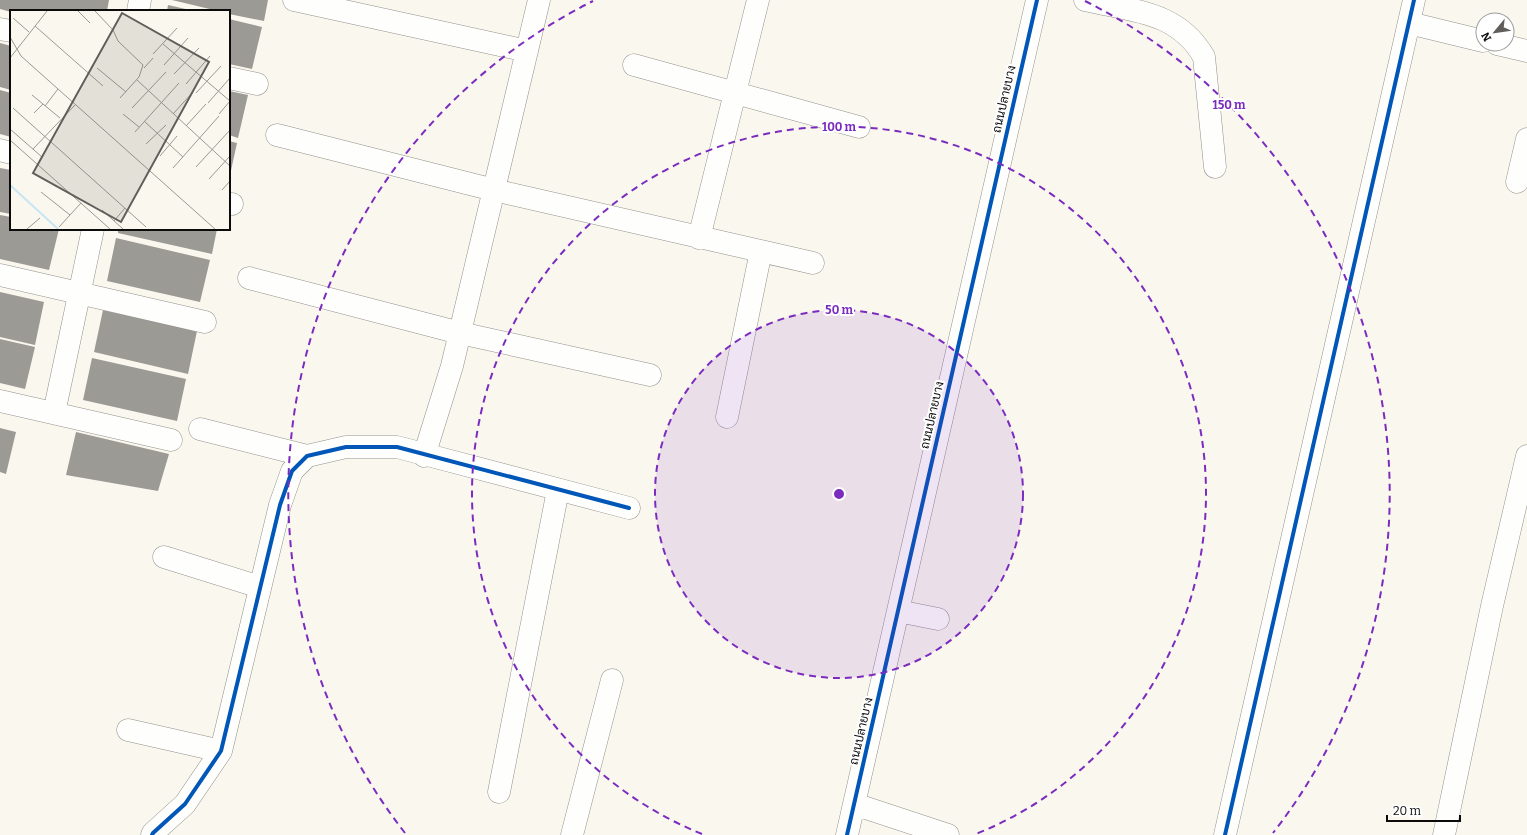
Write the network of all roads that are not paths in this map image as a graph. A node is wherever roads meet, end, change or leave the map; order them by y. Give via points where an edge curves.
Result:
1 (140, 0) edge
2 (294, 0) edge
3 (539, 0) edge
4 (758, 0) edge
5 (1037, 0) edge
6 (1085, 0) edge
7 (1414, 0) edge
8 (138, 10) edge
9 (1409, 23) junction
10 (0, 29) edge
11 (10, 31) edge
12 (1475, 39) edge
13 (1515, 48) edge
14 (527, 51) junction
15 (1527, 51) edge
16 (634, 65) dead end
17 (230, 78) edge
18 (257, 84) dead end
19 (735, 93) junction
20 (859, 127) dead end
21 (276, 134) dead end
22 (1527, 138) edge
23 (0, 150) edge
24 (10, 153) edge
25 (1215, 167) dead end
26 (1517, 182) dead end
27 (494, 190) junction
28 (93, 230) edge
29 (700, 238) junction
30 (761, 251) junction
31 (813, 263) dead end
32 (0, 275) edge
33 (248, 278) dead end
34 (79, 293) junction
35 (205, 322) dead end
36 (460, 332) junction
37 (650, 375) dead end
38 (0, 401) edge
39 (54, 413) junction
40 (727, 417) dead end
41 (200, 429) dead end
42 (171, 440) dead end
43 (307, 456) junction
44 (424, 456) junction
45 (1527, 456) edge
46 (558, 490) junction
47 (629, 508) dead end
48 (164, 558) dead end
49 (260, 587) junction
50 (898, 611) junction
51 (938, 619) dead end
52 (612, 680) dead end
53 (128, 730) dead end
54 (221, 752) junction
55 (499, 792) dead end
56 (854, 804) junction
57 (152, 835) edge
58 (572, 835) edge
59 (847, 835) edge
60 (948, 835) edge
61 (1224, 835) edge
62 (1444, 835) edge

1 - 8 street
2 - 14 street
3 - 14 street
4 - 19 street
5 - 50 street, ถนนปลายบาง
6 - 25 street via 1159,17 1179,28 1197,45 1204,58
7 - 9 street
9 - 12 street
9 - 61 street
10 - 11 street
13 - 15 street
14 - 27 street
16 - 19 street
17 - 18 street
19 - 20 street
19 - 29 street
21 - 27 street
22 - 26 street
23 - 24 street
27 - 29 street
27 - 36 street
28 - 34 street
29 - 30 street
30 - 31 street
30 - 40 street
32 - 34 street
33 - 36 street
34 - 35 street
34 - 39 street
36 - 37 street
36 - 44 street
38 - 39 street
39 - 42 street
41 - 43 street
43 - 44 street via 346,447 397,448
43 - 49 street via 292,471 280,505
44 - 46 street
45 - 62 street via 1492,606
46 - 47 street
46 - 55 street
48 - 49 street
49 - 54 street
50 - 51 street
50 - 56 street, ถนนปลายบาง
52 - 58 street
53 - 54 street
54 - 57 street via 186,804
56 - 59 street, ถนนปลายบาง
56 - 60 street

